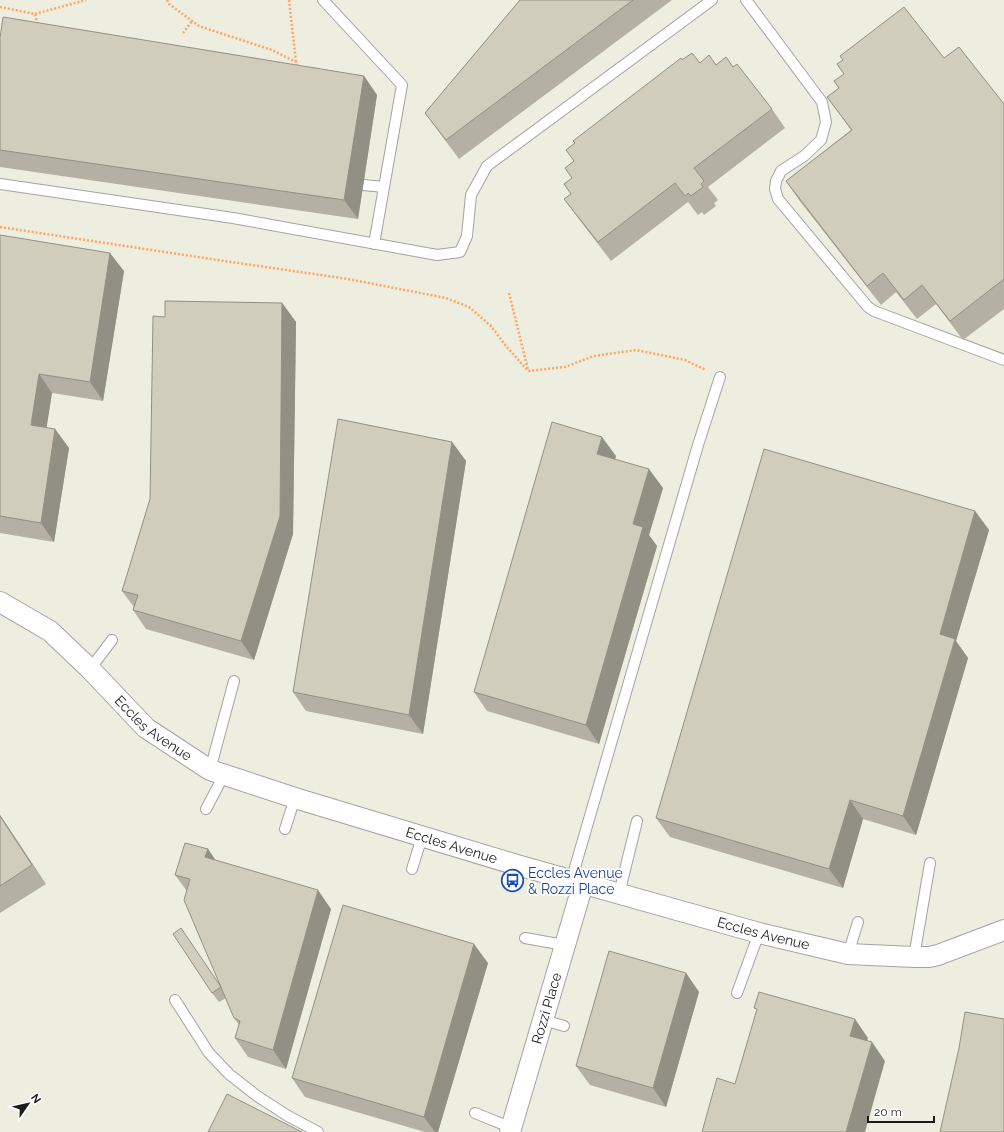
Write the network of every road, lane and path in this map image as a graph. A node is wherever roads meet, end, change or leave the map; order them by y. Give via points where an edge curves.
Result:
1 (86, 0) edge
2 (167, 0) edge
3 (289, 0) edge
4 (323, 0) edge
5 (712, 0) edge
6 (746, 0) edge
7 (0, 6) edge
8 (35, 14) junction
9 (192, 20) junction
10 (40, 32) edge
11 (183, 33) dead end
12 (296, 62) junction
13 (298, 69) edge
14 (0, 184) edge
15 (363, 185) dead end
16 (384, 187) junction
17 (0, 227) edge
18 (374, 244) junction
19 (509, 293) dead end
20 (1004, 360) edge
21 (528, 371) junction
22 (720, 377) joint
23 (0, 602) edge
24 (112, 640) dead end
25 (90, 669) junction
26 (234, 681) dead end
27 (218, 772) junction
28 (296, 798) junction
29 (206, 809) dead end
30 (638, 821) dead end
31 (285, 829) dead end
32 (422, 837) junction
33 (930, 863) dead end
34 (412, 869) dead end
35 (577, 882) junction
36 (619, 894) junction
37 (858, 922) dead end
38 (1004, 930) edge
39 (759, 933) junction
40 (525, 938) dead end
41 (564, 945) junction
42 (848, 954) junction
43 (914, 957) junction
44 (737, 993) dead end
45 (175, 1000) dead end
46 (543, 1020) junction
47 (564, 1026) dead end
48 (475, 1113) dead end
49 (511, 1130) edge
50 (318, 1132) edge

1 - 8 path
2 - 9 path
3 - 12 path
4 - 16 lane via 402,85
5 - 18 lane via 487,166 471,195 467,236 460,252 437,256
6 - 20 lane via 822,102 826,122 821,140 804,156 781,171 775,189 778,199 874,311
7 - 8 path
8 - 10 path
9 - 11 path
9 - 12 path via 199,26 272,50
12 - 13 path
14 - 18 lane via 233,218
15 - 16 lane
16 - 18 lane
17 - 21 path via 348,279 446,298 469,307 491,326
19 - 21 path
21 - 22 path via 565,366 594,356 636,350 685,360
22 - 35 lane via 696,453
23 - 25 street, Eccles Avenue via 50,631
24 - 25 lane
25 - 27 street, Eccles Avenue via 146,728
26 - 27 lane
27 - 28 street, Eccles Avenue
27 - 29 lane
28 - 31 lane
28 - 32 street, Eccles Avenue
30 - 36 lane
32 - 34 lane
32 - 35 street, Eccles Avenue
33 - 43 lane
35 - 36 street, Eccles Avenue
35 - 41 street, Rozzi Place
36 - 39 street, Eccles Avenue
37 - 42 lane
38 - 43 street, Eccles Avenue via 938,955
39 - 42 street, Eccles Avenue
39 - 44 lane
40 - 41 lane
41 - 46 street, Rozzi Place
42 - 43 street, Eccles Avenue
45 - 50 lane via 209,1053 229,1074 257,1096
46 - 47 lane
46 - 49 street, Rozzi Place
48 - 49 lane

